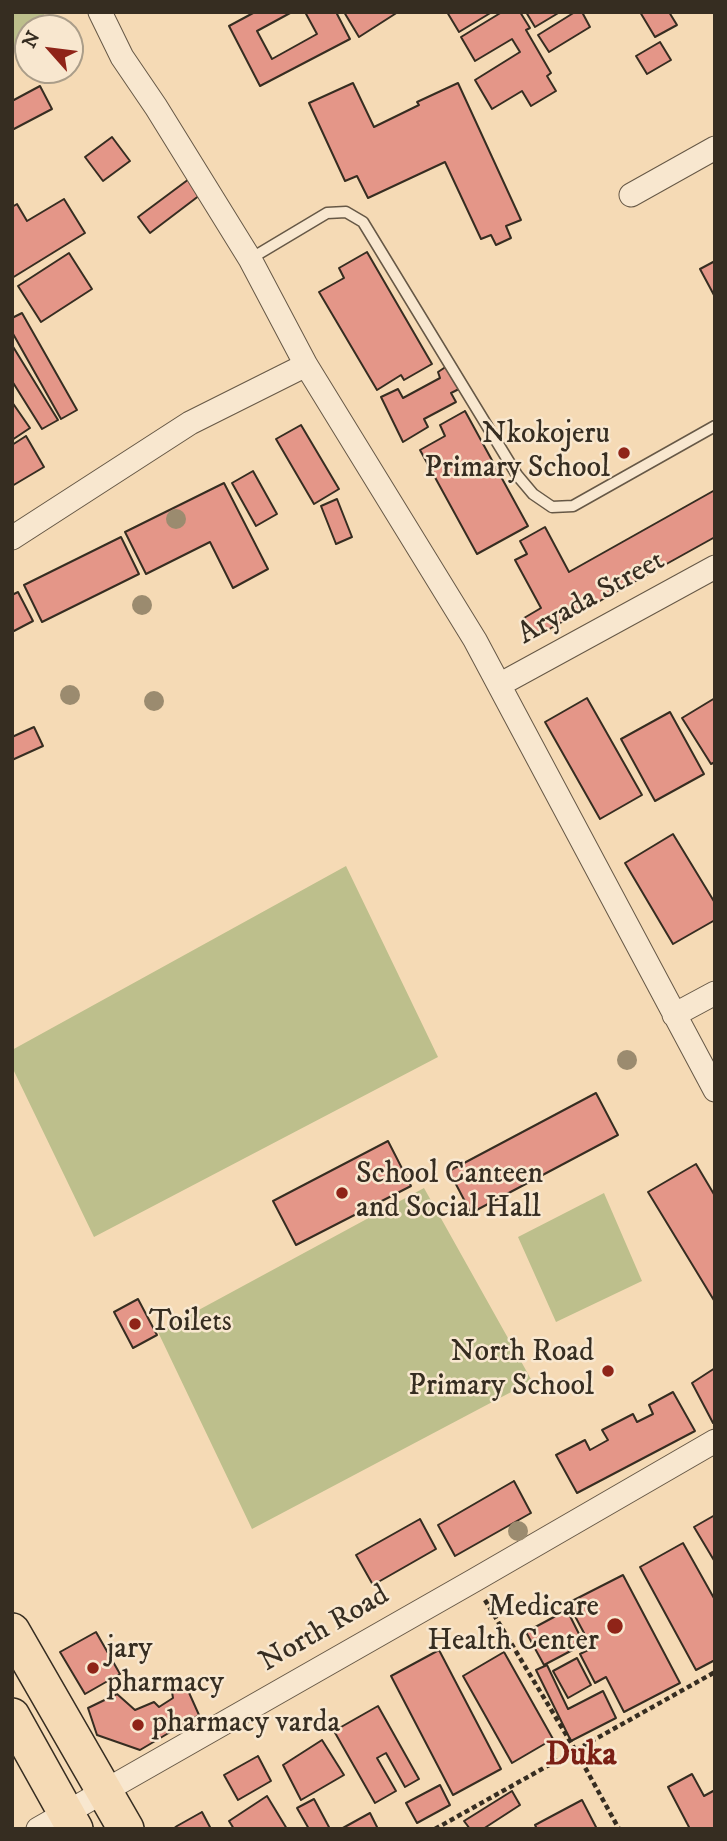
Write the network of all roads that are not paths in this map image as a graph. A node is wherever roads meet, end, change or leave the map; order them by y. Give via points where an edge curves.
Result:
1 (100, 12) edge
2 (715, 148) edge
3 (631, 195) dead end
4 (250, 259) junction
5 (306, 365) junction
6 (715, 426) edge
7 (12, 538) edge
8 (715, 567) edge
9 (499, 685) junction
10 (715, 993) edge
11 (674, 1015) junction
12 (715, 1090) edge
13 (715, 1441) edge
14 (12, 1631) edge
15 (12, 1716) edge
16 (106, 1791) junction
17 (60, 1823) edge
18 (126, 1829) edge

1 - 4 street via 122,57
2 - 3 street
4 - 5 street
4 - 6 lane via 327,213 346,212 363,222 517,475 552,507 573,506
5 - 7 street via 190,423
5 - 9 street
8 - 9 street, Aryada Street
9 - 11 street
10 - 11 street
11 - 12 street
13 - 16 street, North Road
14 - 16 main road
15 - 17 main road
16 - 17 street, North Road
16 - 18 main road

